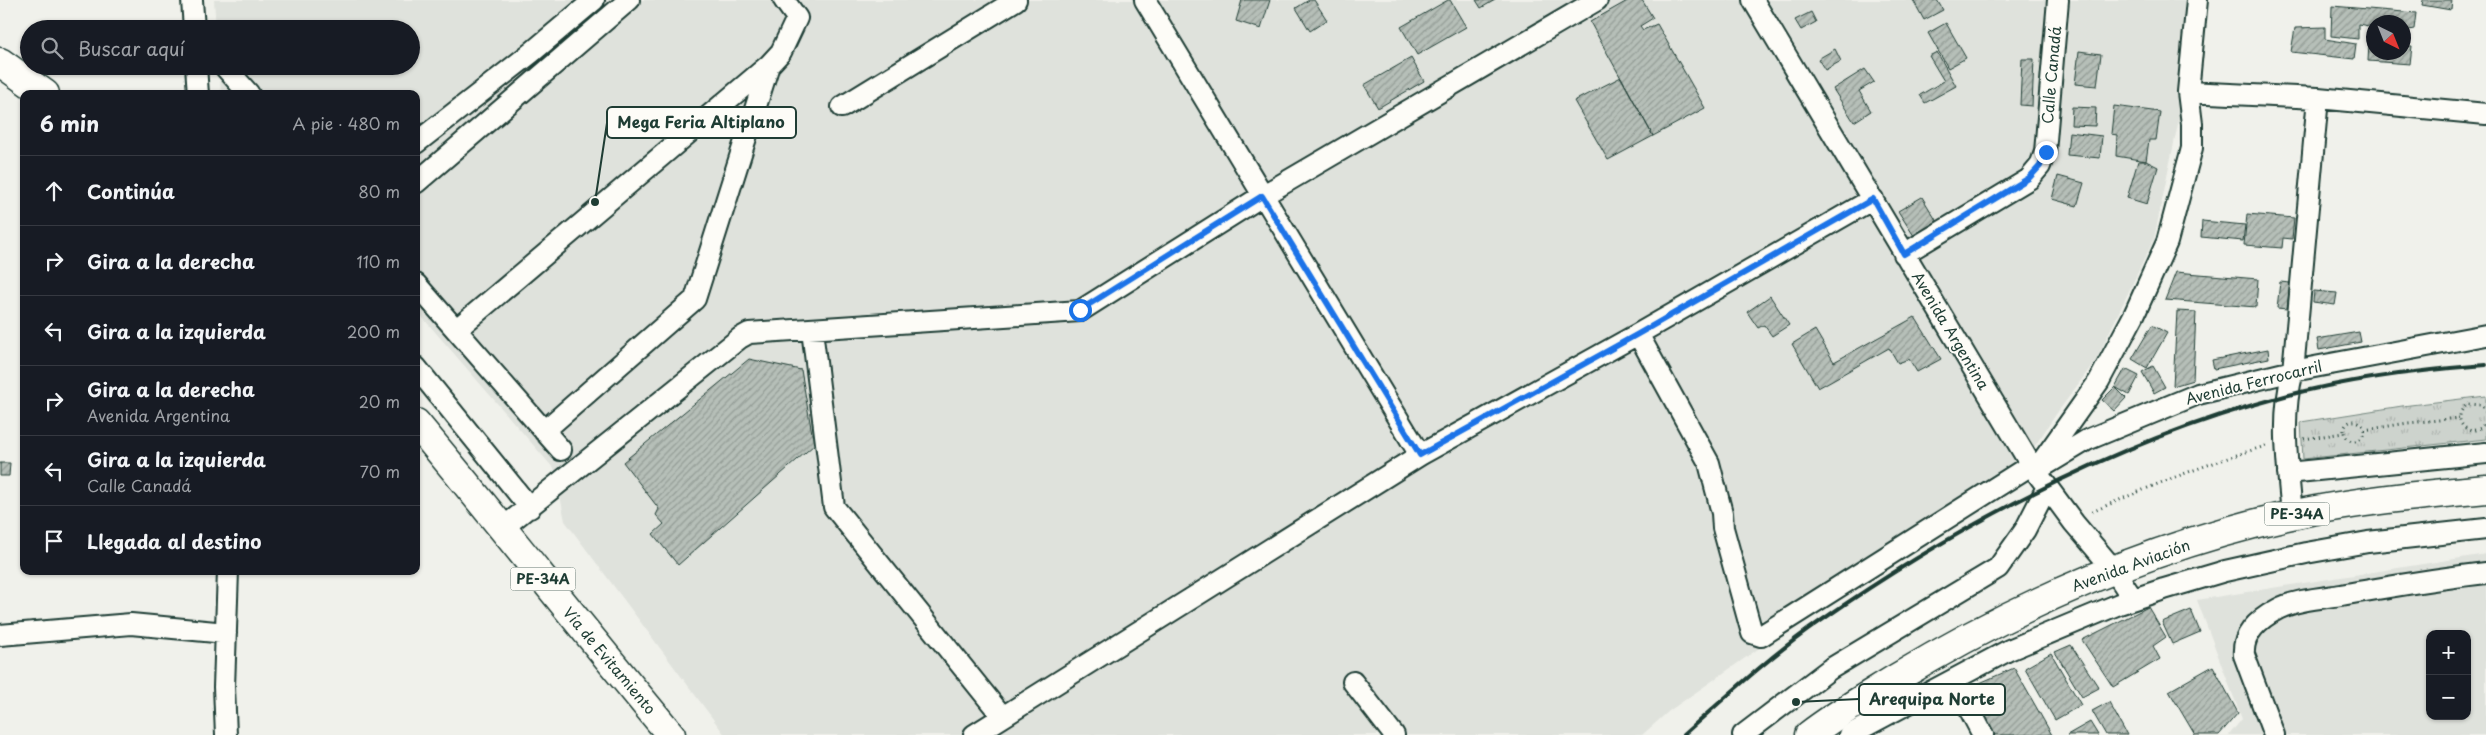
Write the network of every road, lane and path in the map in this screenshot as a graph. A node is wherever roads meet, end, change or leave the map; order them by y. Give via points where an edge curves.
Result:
1 (192, 0) edge
2 (594, 0) edge
3 (629, 0) edge
4 (784, 0) edge
5 (1016, 0) edge
6 (1145, 0) edge
7 (1597, 0) edge
8 (1753, 0) edge
9 (2197, 0) edge
10 (2056, 2) edge
11 (193, 20) edge
12 (0, 62) edge
13 (769, 64) junction
14 (197, 75) edge
15 (232, 75) edge
16 (39, 90) edge
17 (198, 90) edge
18 (245, 90) edge
19 (2188, 92) junction
20 (2220, 94) junction
21 (2318, 98) junction
22 (842, 107) dead end
23 (2486, 114) edge
24 (2192, 124) junction
25 (420, 139) edge
26 (420, 180) edge
27 (1262, 196) junction
28 (1873, 199) junction
29 (1904, 254) junction
30 (420, 288) edge
31 (456, 329) junction
32 (812, 330) junction
33 (1638, 334) junction
34 (2486, 335) edge
35 (2293, 371) junction
36 (420, 372) edge
37 (2486, 412) edge
38 (2459, 418) junction
39 (2486, 421) edge
40 (420, 427) edge
41 (2364, 430) junction
42 (544, 431) junction
43 (2343, 433) junction
44 (2298, 440) dead end
45 (2275, 444) dead end
46 (561, 450) dead end
47 (2486, 453) edge
48 (1420, 455) junction
49 (2034, 468) junction
50 (2288, 473) junction
51 (2047, 487) junction
52 (2486, 488) edge
53 (530, 508) junction
54 (2092, 512) dead end
55 (2292, 515) junction
56 (504, 528) junction
57 (2486, 529) edge
58 (2114, 570) junction
59 (2486, 574) edge
60 (228, 575) edge
61 (2133, 599) junction
62 (226, 633) junction
63 (0, 635) edge
64 (1954, 680) junction
65 (1353, 682) dead end
66 (1002, 716) junction
67 (1856, 727) edge
68 (1386, 732) edge
69 (226, 735) edge
70 (671, 735) edge
71 (974, 735) edge
72 (1743, 735) edge
73 (1809, 735) edge
74 (1983, 735) edge
75 (2274, 735) edge

1 - 11 street
2 - 25 street
3 - 26 street
4 - 13 street via 798,18 782,52
5 - 22 street
6 - 27 street
7 - 27 street
8 - 28 street, Avenida Argentina
9 - 19 street
10 - 29 street, Calle Canadá via 2046,152 2040,166 2029,178
12 - 16 highway
13 - 31 street
13 - 42 street via 695,299
14 - 17 street
15 - 18 street
19 - 20 street
19 - 24 street
20 - 21 street
20 - 24 street via 2210,98
21 - 23 street
21 - 35 street
24 - 49 street via 2192,148 2180,197 2150,283 2099,380
27 - 32 street via 1080,310
27 - 48 street
28 - 29 street, Avenida Argentina
28 - 33 street
29 - 49 street, Avenida Argentina
30 - 31 street
31 - 42 street
32 - 53 street via 749,334 740,338
32 - 66 street via 834,507
33 - 48 street
33 - 49 street, Avenida Ferrocarril via 1709,463 1752,633 1761,636
34 - 35 street, Avenida Ferrocarril
35 - 49 street, Avenida Ferrocarril via 2198,394 2087,440
35 - 50 street via 2286,395 2284,442
36 - 53 street
37 - 38 path via 2481,405 2468,404 2461,409
38 - 39 path via 2463,427 2472,431 2481,428
38 - 41 path
40 - 56 highway, Vía de Evitamiento / PE-34A
41 - 43 path via 2363,437 2357,442 2350,441
41 - 43 path via 2359,422 2352,421 2344,427
42 - 46 street
43 - 44 path
45 - 54 path via 2210,463
47 - 50 street
48 - 66 street
49 - 51 street, Avenida Argentina
50 - 55 street
51 - 58 street, Avenida Argentina
51 - 72 street via 2025,530 1998,568 1830,669
52 - 55 highway, Avenida Aviación / PE-34A via 2386,499
53 - 56 street
55 - 58 highway, Avenida Aviación / PE-34A via 2188,544
56 - 70 highway, Vía de Evitamiento / PE-34A via 565,608
57 - 61 street via 2368,542 2306,553 2226,571
58 - 61 street, Avenida Argentina
58 - 67 highway, Avenida Aviación / PE-34A via 1990,625 1928,659
59 - 75 street via 2318,599 2280,608 2262,618 2250,630 2243,645 2244,655
60 - 62 street
61 - 64 street via 2009,650
62 - 63 street via 131,624
62 - 69 street
64 - 67 street
64 - 74 street
65 - 68 street
66 - 71 street
67 - 73 highway, Avenida Aviación / PE-34A

